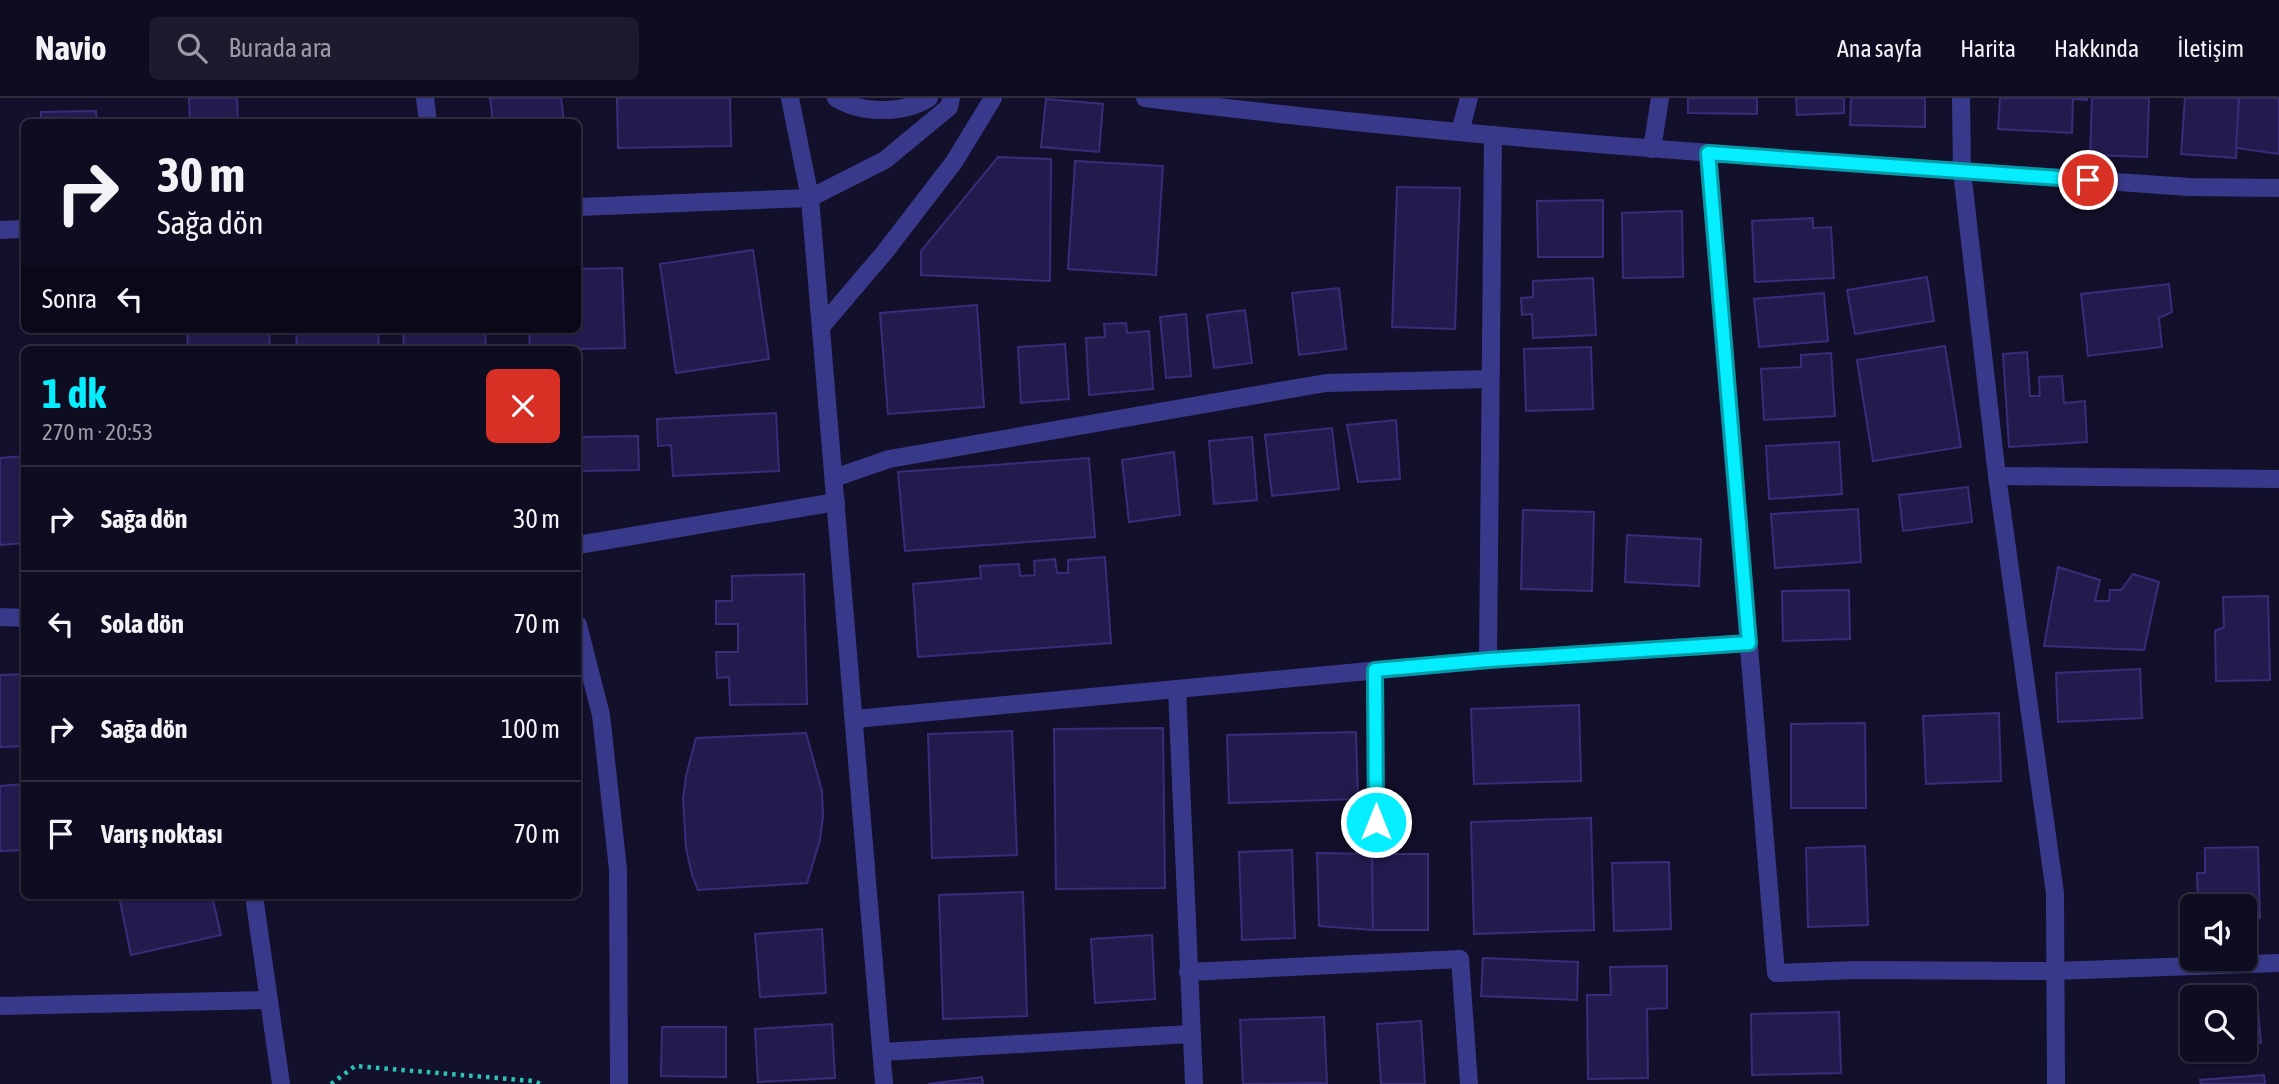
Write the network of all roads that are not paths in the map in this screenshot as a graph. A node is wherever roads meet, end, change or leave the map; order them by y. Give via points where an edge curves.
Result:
1 (425, 98) edge
2 (790, 98) edge
3 (835, 98) edge
4 (929, 98) edge
5 (951, 98) edge
6 (993, 98) edge
7 (1145, 98) edge
8 (1469, 98) edge
9 (1660, 98) edge
10 (1961, 98) edge
11 (428, 119) edge
12 (1460, 132) junction
13 (1493, 135) junction
14 (1652, 149) junction
15 (1708, 153) junction
16 (1962, 171) junction
17 (2279, 188) edge
18 (810, 198) junction
19 (581, 207) edge
20 (21, 229) edge
21 (0, 230) edge
22 (821, 327) junction
23 (1490, 379) junction
24 (1997, 477) junction
25 (834, 478) junction
26 (2279, 480) edge
27 (836, 502) junction
28 (581, 544) edge
29 (0, 617) edge
30 (21, 618) edge
31 (581, 637) edge
32 (1749, 643) junction
33 (1488, 660) junction
34 (1375, 670) junction
35 (1177, 688) junction
36 (855, 719) junction
37 (1376, 822) dead end
38 (254, 899) edge
39 (2279, 963) edge
40 (2055, 971) junction
41 (1188, 972) junction
42 (269, 1000) junction
43 (0, 1006) edge
44 (1191, 1034) junction
45 (882, 1052) junction
46 (281, 1084) edge
47 (619, 1084) edge
48 (884, 1084) edge
49 (1194, 1084) edge
50 (1469, 1084) edge
51 (2056, 1084) edge

1 - 11 street
2 - 18 street
3 - 4 street via 849,106 896,110
5 - 18 street via 949,107 885,160
6 - 22 street via 954,162
7 - 12 street
8 - 12 street
9 - 14 street
10 - 16 street
12 - 13 street
13 - 14 street
13 - 23 street
14 - 15 street
15 - 16 street
15 - 32 street
16 - 17 street via 2190,187
16 - 24 street
18 - 19 street
18 - 22 street
20 - 21 street
22 - 25 street
23 - 25 street via 1326,383 888,460
23 - 33 street
24 - 26 street
24 - 40 street via 2055,893
25 - 27 street
27 - 28 street
27 - 36 street
29 - 30 street
31 - 47 street via 601,715 618,869
32 - 33 street
32 - 40 street via 1776,973
33 - 34 street
34 - 35 street
34 - 37 street
35 - 36 street
35 - 41 street
36 - 45 street
38 - 42 street
39 - 40 street
40 - 51 street
41 - 44 street
41 - 50 street via 1460,959
42 - 43 street
42 - 46 street
44 - 45 street
44 - 49 street
45 - 48 street

